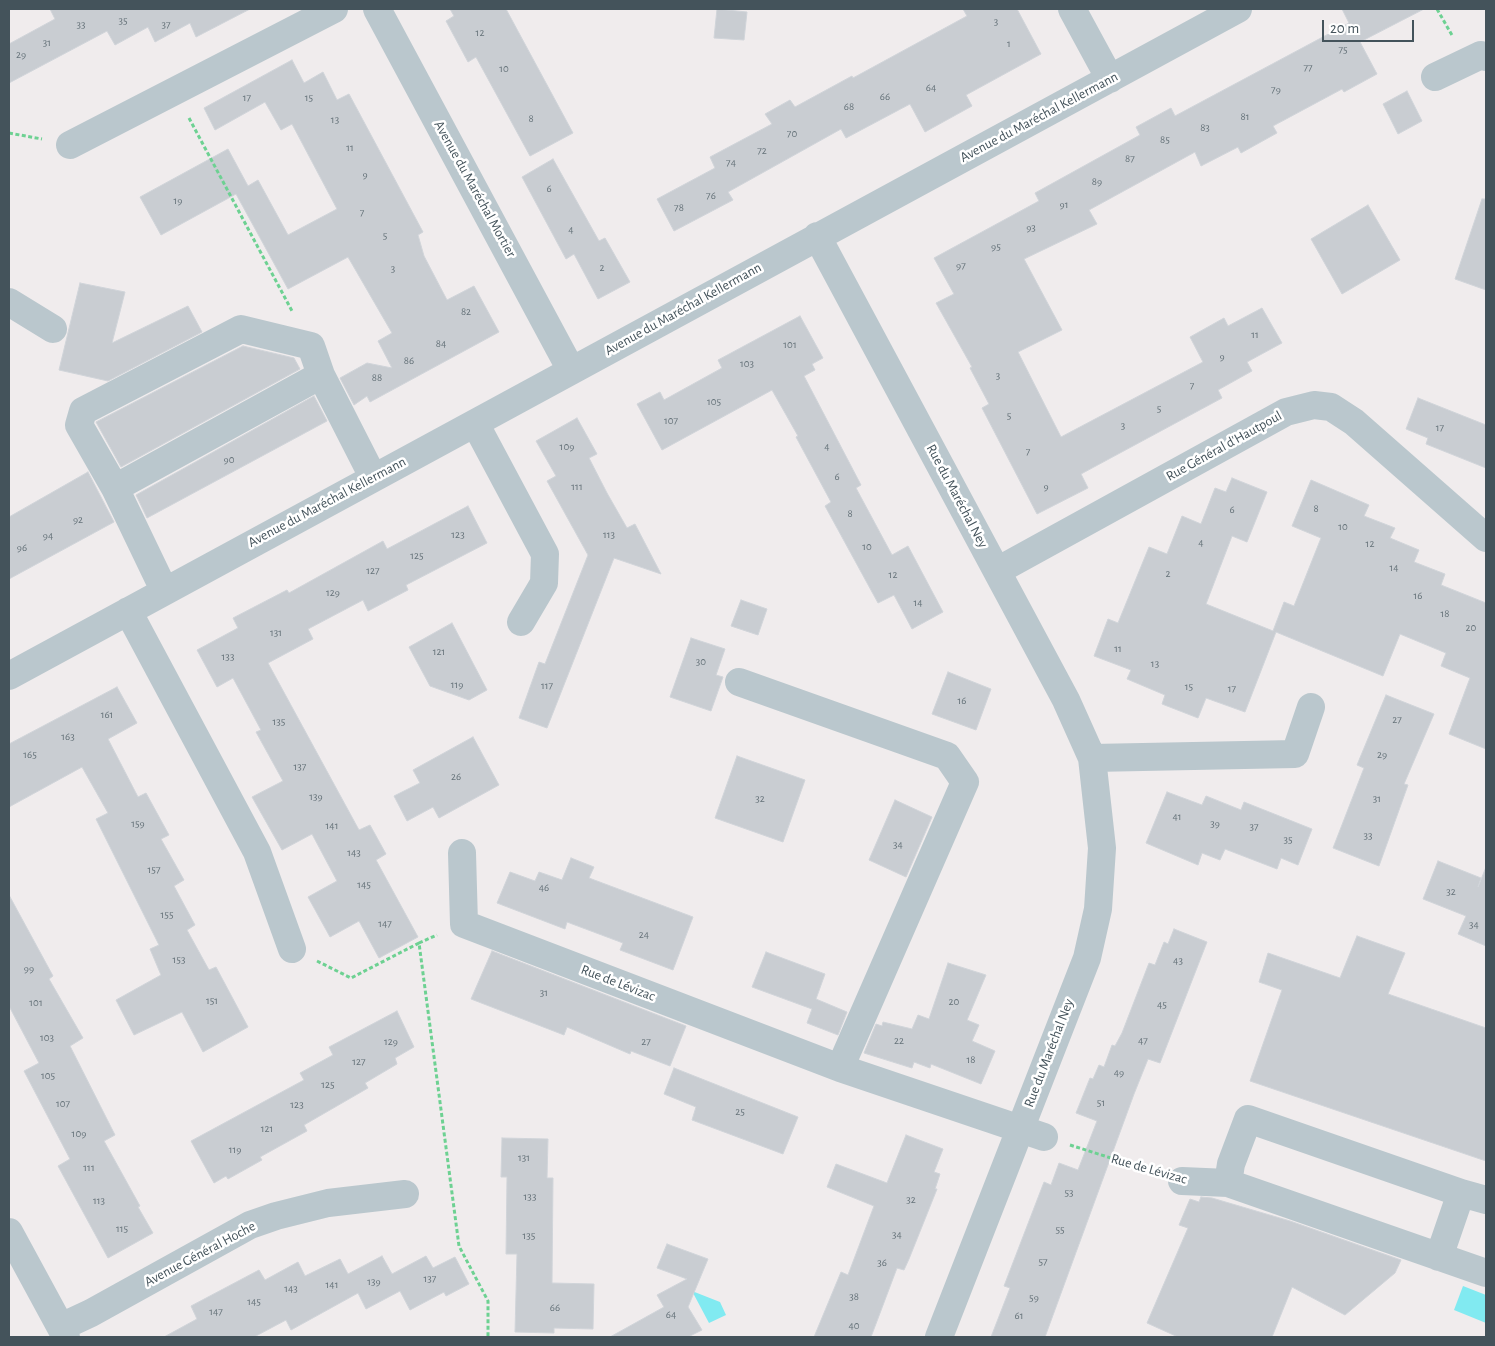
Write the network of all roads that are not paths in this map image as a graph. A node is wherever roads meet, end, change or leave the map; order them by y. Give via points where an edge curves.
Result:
1 (334, 9) edge
2 (377, 9) edge
3 (1072, 9) edge
4 (1238, 9) edge
5 (1486, 57) edge
6 (1435, 77) dead end
7 (1110, 79) junction
8 (70, 144) dead end
9 (817, 236) junction
10 (9, 302) edge
11 (53, 329) dead end
12 (571, 370) junction
13 (320, 375) junction
14 (475, 423) junction
15 (373, 477) junction
16 (115, 488) junction
17 (1486, 538) edge
18 (996, 571) junction
19 (164, 590) junction
20 (128, 611) junction
21 (521, 622) dead end
22 (9, 676) edge
23 (739, 682) dead end
24 (1311, 707) dead end
25 (1092, 758) junction
26 (462, 853) dead end
27 (292, 949) road end
28 (840, 1068) junction
29 (1032, 1133) junction
30 (1182, 1181) road end
31 (1228, 1183) junction
32 (405, 1194) dead end
33 (1474, 1197) edge
34 (9, 1232) edge
35 (1439, 1257) junction
36 (1486, 1273) edge
37 (64, 1332) edge
38 (939, 1337) edge

1 - 8 street
2 - 12 street, Avenue du Maréchal Mortier
3 - 7 street
4 - 7 street, Avenue du Maréchal Kellermann
5 - 6 street via 1481,55
7 - 9 street, Avenue du Maréchal Kellermann
9 - 12 street, Avenue du Maréchal Kellermann
9 - 18 street, Rue du Maréchal Ney
10 - 11 street
12 - 14 street, Avenue du Maréchal Kellermann
13 - 15 street
13 - 16 street
13 - 16 street via 311,346 240,329 82,412 79,425
14 - 15 street, Avenue du Maréchal Kellermann
14 - 21 street via 544,554 544,583
15 - 19 street, Avenue du Maréchal Kellermann
16 - 19 street
17 - 18 street, Rue Général d'Hautpoul via 1354,422 1331,407 1314,405 1286,412
18 - 25 street, Rue du Maréchal Ney via 1066,700
19 - 20 street, Avenue du Maréchal Kellermann
20 - 22 street, Avenue du Maréchal Kellermann
20 - 27 street via 257,852
23 - 28 street via 947,756 965,782
24 - 25 street via 1294,754
25 - 29 street, Rue du Maréchal Ney via 1102,848 1098,908 1087,958
26 - 28 street, Rue de Lévizac via 464,924
28 - 29 street, Rue de Lévizac
29 - 38 street, Rue du Maréchal Ney
30 - 31 street, Rue de Lévizac
31 - 33 street via 1231,1164 1248,1119
31 - 35 street, Rue de Lévizac
32 - 37 street, Avenue Général Hoche via 328,1203 250,1225 91,1313
33 - 35 street
34 - 37 street, Avenue Général Hoche
35 - 36 street, Rue de Lévizac

